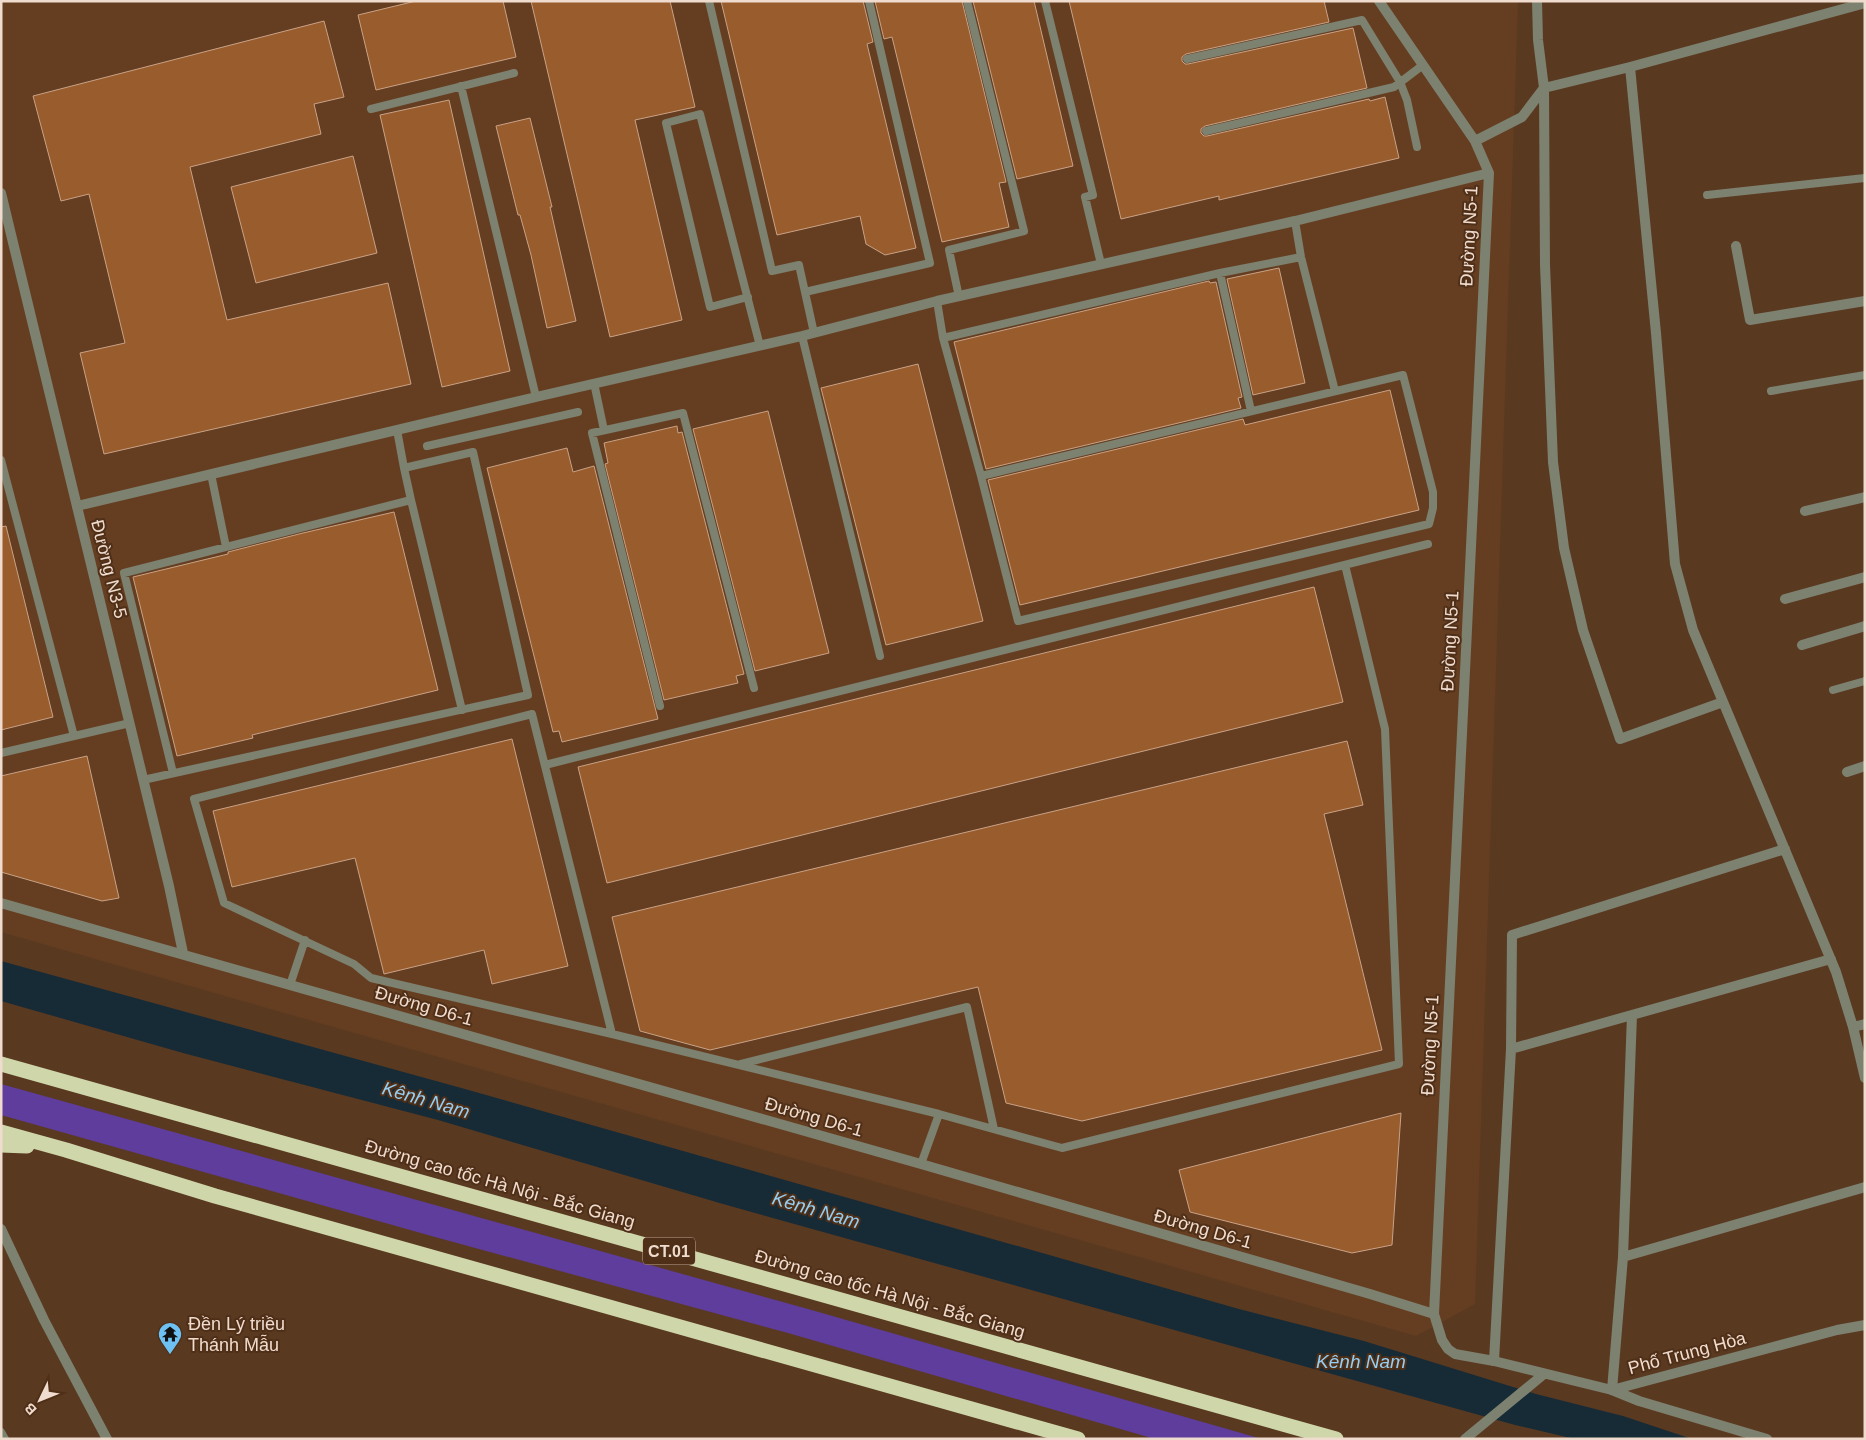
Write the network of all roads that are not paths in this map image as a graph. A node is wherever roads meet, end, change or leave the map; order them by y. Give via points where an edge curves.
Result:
1 (709, 1) edge
2 (869, 1) edge
3 (967, 1) edge
4 (1045, 1) edge
5 (1379, 1) edge
6 (1537, 1) edge
7 (1865, 3) edge
8 (1187, 59) dead end
9 (1423, 65) junction
10 (1630, 67) junction
11 (514, 73) dead end
12 (1400, 82) junction
13 (461, 86) junction
14 (1544, 88) junction
15 (371, 109) dead end
16 (1206, 131) dead end
17 (1475, 141) junction
18 (1418, 147) dead end
19 (1489, 173) junction
20 (1865, 178) edge
21 (1, 193) edge
22 (1707, 195) dead end
23 (1295, 221) junction
24 (1736, 246) dead end
25 (1301, 257) junction
26 (1101, 264) junction
27 (1220, 273) junction
28 (805, 292) junction
29 (958, 296) junction
30 (748, 297) junction
31 (937, 301) junction
32 (1865, 301) edge
33 (814, 333) junction
34 (802, 336) junction
35 (942, 338) junction
36 (760, 346) junction
37 (1865, 375) edge
38 (594, 384) junction
39 (1771, 390) dead end
40 (1335, 391) junction
41 (536, 397) junction
42 (1251, 411) junction
43 (578, 412) dead end
44 (397, 430) junction
45 (604, 430) junction
46 (427, 446) dead end
47 (1, 460) edge
48 (404, 468) junction
49 (211, 474) junction
50 (981, 476) junction
51 (1865, 497) edge
52 (411, 500) junction
53 (77, 506) junction
54 (1805, 511) dead end
55 (1428, 544) dead end
56 (226, 547) junction
57 (1345, 565) junction
58 (1865, 577) edge
59 (1785, 599) dead end
60 (1865, 626) edge
61 (1802, 645) dead end
62 (880, 656) dead end
63 (1865, 681) edge
64 (754, 688) dead end
65 (1833, 690) dead end
66 (1723, 702) junction
67 (660, 706) dead end
68 (462, 710) junction
69 (130, 723) junction
70 (74, 736) junction
71 (1, 753) edge
72 (545, 765) junction
73 (1865, 766) edge
74 (1847, 772) dead end
75 (172, 773) junction
76 (143, 780) junction
77 (1784, 849) junction
78 (1, 903) edge
79 (305, 940) junction
80 (183, 954) junction
81 (1831, 960) junction
82 (290, 986) junction
83 (1632, 1015) junction
84 (1865, 1024) edge
85 (1853, 1027) junction
86 (612, 1034) junction
87 (1511, 1048) junction
88 (1, 1064) edge
89 (739, 1065) junction
90 (1865, 1078) edge
91 (939, 1114) junction
92 (994, 1129) junction
93 (1, 1132) edge
94 (1, 1145) edge
95 (66, 1150) junction
96 (921, 1164) junction
97 (1865, 1187) edge
98 (1, 1230) edge
99 (5, 1244) edge
100 (1623, 1257) junction
101 (1434, 1314) junction
102 (1865, 1325) edge
103 (1494, 1361) junction
104 (1544, 1374) junction
105 (1612, 1390) junction
106 (1, 1432) edge
107 (5, 1439) edge
108 (107, 1439) edge
109 (1078, 1439) edge
110 (1336, 1439) edge
111 (1465, 1439) edge
112 (1767, 1439) edge

1 - 28 lane via 772,271 799,265
2 - 28 lane via 930,263
3 - 29 lane via 1024,231 949,250
4 - 26 lane via 1093,195 1085,197
5 - 9 street, Đường N5-1
6 - 14 street
7 - 10 street
8 - 12 lane via 1362,20
9 - 12 lane
9 - 17 street, Đường N5-1
10 - 14 street
10 - 66 street via 1675,564 1693,630
11 - 13 lane
12 - 16 lane via 1394,87
12 - 18 lane
13 - 15 lane
13 - 41 lane
14 - 17 street via 1522,117
14 - 66 street via 1545,264 1553,462 1564,548 1584,630 1620,739
17 - 19 street, Đường N5-1
19 - 23 street
19 - 101 street, Đường N5-1
20 - 22 lane
21 - 53 street, Đường N3-5
23 - 25 lane
23 - 26 street
24 - 32 street via 1750,320
25 - 27 lane
25 - 40 lane
26 - 29 street
27 - 35 lane
27 - 42 lane
28 - 33 lane
29 - 31 street
30 - 30 lane via 700,114 666,123 710,307
30 - 36 lane
31 - 33 street
31 - 35 lane
33 - 34 street
34 - 36 street
34 - 62 lane
35 - 50 lane
36 - 38 street
37 - 39 lane
38 - 41 street
38 - 45 lane
40 - 42 lane
40 - 50 lane via 1403,375 1433,492 1429,524 1018,621
41 - 44 street
42 - 50 lane
43 - 46 lane
44 - 48 lane
44 - 49 street
45 - 64 lane via 683,413
45 - 67 lane via 592,433
47 - 70 lane
48 - 52 lane
48 - 68 lane via 474,452 528,695
49 - 53 street
49 - 56 lane
51 - 54 street
52 - 56 lane
52 - 68 lane
53 - 69 street, Đường N3-5
55 - 57 lane
56 - 75 lane via 124,573
57 - 72 lane
57 - 92 lane via 1385,729 1399,1064 1062,1148
58 - 59 street
60 - 61 street
63 - 65 lane
66 - 77 street
68 - 75 lane
69 - 70 lane
69 - 76 street, Đường N3-5
70 - 71 lane
72 - 79 lane via 532,714 194,799 224,903
72 - 86 lane
73 - 74 street
75 - 76 lane
76 - 80 street, Đường N3-5
77 - 81 street
77 - 87 street via 1512,935
78 - 80 street, Đường D6-1
79 - 82 lane
79 - 86 lane via 354,964 371,978
80 - 82 street, Đường D6-1
81 - 83 street
81 - 85 street
82 - 96 street, Đường D6-1
83 - 87 street
83 - 100 street
84 - 85 street
85 - 90 street
86 - 89 lane
87 - 103 street
88 - 110 highway, Đường cao tốc Hà Nội - Bắc Giang / CT.01
89 - 91 lane
89 - 92 lane via 967,1007
91 - 92 lane
91 - 96 lane
93 - 95 highway
94 - 95 highway
95 - 109 highway via 215,1196
96 - 101 street, Đường D6-1
97 - 100 street
98 - 99 street
99 - 108 street
100 - 105 street
101 - 103 street, Đường N5-1 via 1448,1349 1455,1354
102 - 105 street, Phố Trung Hòa
103 - 104 street, Phố Trung Hòa
104 - 105 street, Phố Trung Hòa
104 - 111 street
105 - 112 street via 1639,1402
106 - 107 lane

